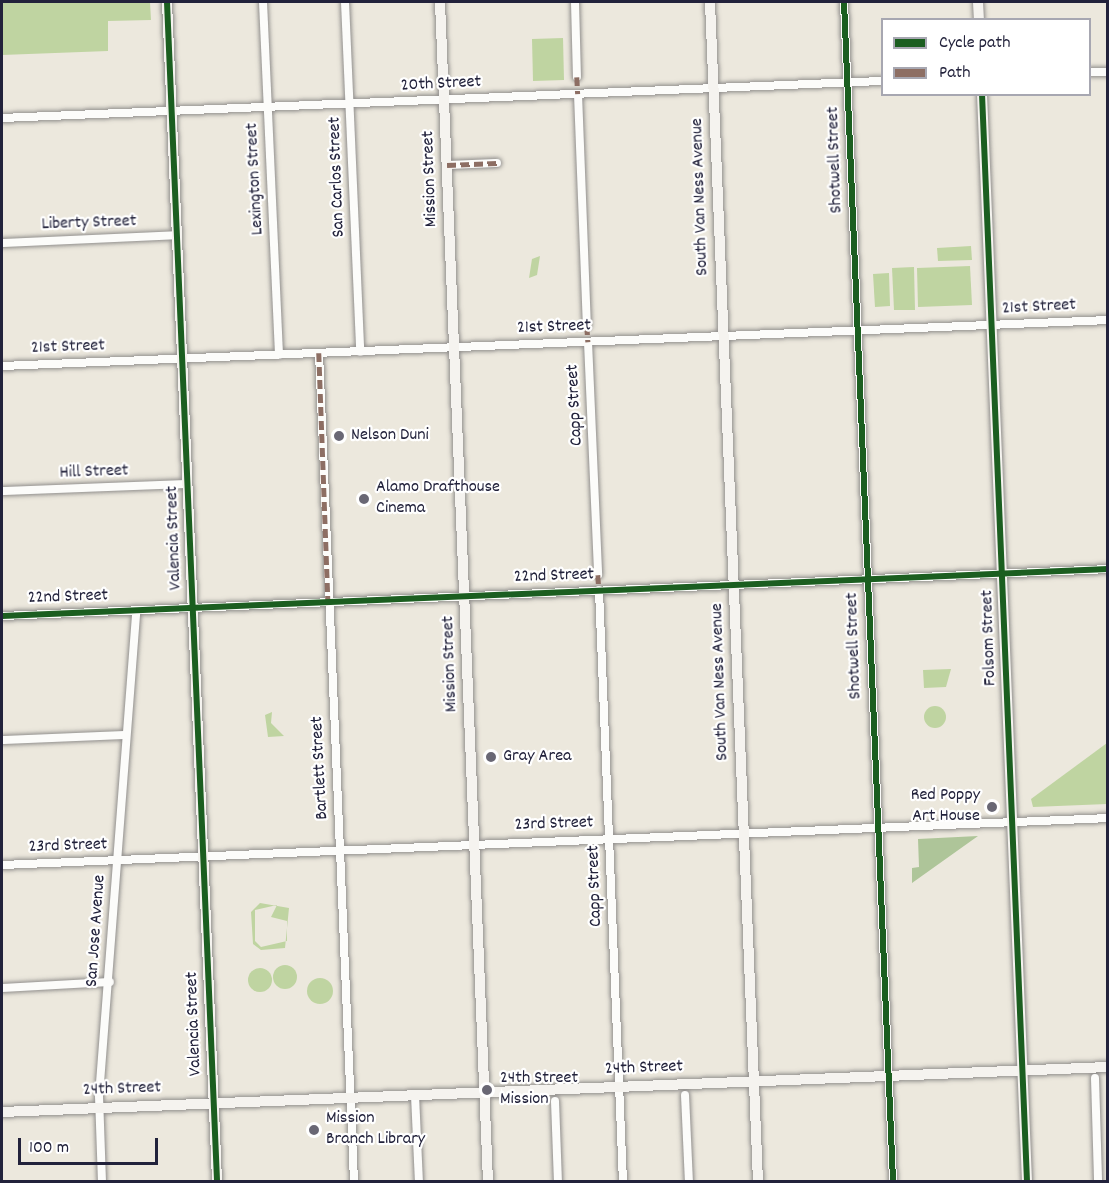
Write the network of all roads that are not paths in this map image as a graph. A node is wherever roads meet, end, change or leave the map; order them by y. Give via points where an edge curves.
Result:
1 (167, 2) edge
2 (263, 2) edge
3 (345, 2) edge
4 (440, 2) edge
5 (574, 2) edge
6 (710, 2) edge
7 (844, 2) edge
8 (978, 2) edge
9 (979, 18) edge
10 (1091, 72) edge
11 (1107, 72) edge
12 (577, 77) dead end
13 (881, 81) edge
14 (848, 82) junction
15 (713, 88) junction
16 (578, 94) junction
17 (982, 96) edge
18 (444, 100) junction
19 (350, 104) junction
20 (267, 107) junction
21 (172, 111) junction
22 (2, 118) edge
23 (496, 163) dead end
24 (447, 165) junction
25 (177, 236) junction
26 (2, 243) edge
27 (1107, 320) edge
28 (587, 326) dead end
29 (992, 326) junction
30 (858, 331) junction
31 (723, 337) junction
32 (588, 342) junction
33 (454, 347) junction
34 (360, 352) junction
35 (319, 353) junction
36 (279, 355) junction
37 (183, 359) junction
38 (2, 366) edge
39 (188, 484) junction
40 (2, 491) edge
41 (1107, 569) edge
42 (1003, 573) junction
43 (598, 575) dead end
44 (868, 579) junction
45 (733, 584) junction
46 (598, 590) junction
47 (464, 595) junction
48 (328, 602) junction
49 (193, 608) junction
50 (136, 610) junction
51 (2, 615) edge
52 (126, 735) junction
53 (2, 740) edge
54 (1107, 818) edge
55 (1012, 822) junction
56 (878, 828) junction
57 (744, 832) junction
58 (609, 838) junction
59 (475, 844) junction
60 (339, 850) junction
61 (202, 856) junction
62 (117, 860) junction
63 (2, 865) edge
64 (110, 982) junction
65 (2, 988) edge
66 (1107, 1067) edge
67 (1022, 1070) junction
68 (888, 1076) junction
69 (1095, 1078) dead end
70 (754, 1081) junction
71 (619, 1087) junction
72 (485, 1092) junction
73 (414, 1095) junction
74 (685, 1095) dead end
75 (350, 1097) junction
76 (555, 1101) dead end
77 (213, 1103) junction
78 (99, 1108) junction
79 (2, 1112) edge
80 (102, 1182) edge
81 (217, 1182) edge
82 (354, 1182) edge
83 (418, 1182) edge
84 (488, 1182) edge
85 (558, 1182) edge
86 (623, 1182) edge
87 (689, 1182) edge
88 (758, 1182) edge
89 (893, 1182) edge
90 (1027, 1182) edge
91 (1098, 1182) edge

1 - 21 street, Valencia Street
2 - 20 street, Lexington Street
3 - 19 street, San Carlos Street
4 - 18 street, Mission Street
5 - 12 street
6 - 15 street, South Van Ness Avenue
7 - 14 street, Shotwell Street
8 - 9 street
10 - 11 street
13 - 14 street, 20th Street
14 - 15 street, 20th Street
14 - 30 street, Shotwell Street
15 - 16 street, 20th Street
15 - 31 street, South Van Ness Avenue
16 - 18 street, 20th Street
16 - 28 street
17 - 29 street, Folsom Street
18 - 19 street, 20th Street
18 - 24 street, Mission Street
19 - 20 street, 20th Street
19 - 34 street, San Carlos Street
20 - 21 street, 20th Street
20 - 36 street, Lexington Street
21 - 22 street, 20th Street
21 - 25 street, Valencia Street
23 - 24 street
24 - 33 street, Mission Street
25 - 26 street, Liberty Street
25 - 37 street, Valencia Street
27 - 29 street, 21st Street
29 - 30 street, 21st Street
29 - 42 street, Folsom Street
30 - 31 street, 21st Street
30 - 44 street, Shotwell Street
31 - 32 street, 21st Street
31 - 45 street, South Van Ness Avenue
32 - 33 street, 21st Street
32 - 43 street, Capp Street
33 - 34 street, 21st Street
33 - 47 street, Mission Street
34 - 35 street, 21st Street
35 - 36 street, 21st Street
35 - 48 street, Bartlett Street
36 - 37 street, 21st Street
37 - 38 street, 21st Street
37 - 39 street, Valencia Street
39 - 40 street, Hill Street
39 - 49 street, Valencia Street
41 - 42 street, 22nd Street
42 - 44 street, 22nd Street
42 - 55 street, Folsom Street
44 - 45 street, 22nd Street
44 - 56 street, Shotwell Street
45 - 46 street, 22nd Street
45 - 57 street, South Van Ness Avenue
46 - 47 street, 22nd Street
46 - 58 street, Capp Street
47 - 48 street, 22nd Street
47 - 59 street, Mission Street
48 - 49 street, 22nd Street
48 - 60 street, Bartlett Street
49 - 50 street, 22nd Street
49 - 61 street, Valencia Street
50 - 51 street, 22nd Street
50 - 52 street, San Jose Avenue
52 - 53 street
52 - 62 street, San Jose Avenue
54 - 55 street, 23rd Street
55 - 56 street, 23rd Street
55 - 67 street, Folsom Street
56 - 57 street, 23rd Street
56 - 68 street, Shotwell Street
57 - 58 street, 23rd Street
57 - 70 street, South Van Ness Avenue
58 - 59 street, 23rd Street
58 - 71 street, Capp Street
59 - 60 street, 23rd Street
59 - 72 street, Mission Street
60 - 61 street, 23rd Street
60 - 75 street, Bartlett Street
61 - 62 street, 23rd Street
61 - 77 street, Valencia Street
62 - 63 street, 23rd Street
62 - 64 street, San Jose Avenue
64 - 65 street
64 - 78 street, San Jose Avenue
66 - 67 street, 24th Street
67 - 68 street, 24th Street
67 - 90 street, Folsom Street
68 - 70 street, 24th Street
68 - 89 street, Shotwell Street
69 - 91 street
70 - 71 street, 24th Street
70 - 88 street, South Van Ness Avenue
71 - 72 street, 24th Street
71 - 86 street, Capp Street
72 - 73 street, 24th Street
72 - 84 street, Mission Street
73 - 75 street, 24th Street
73 - 83 street
74 - 87 street
75 - 77 street, 24th Street
75 - 82 street, Bartlett Street
76 - 85 street
77 - 78 street, 24th Street
77 - 81 street, Valencia Street
78 - 79 street, 24th Street
78 - 80 street, San Jose Avenue

